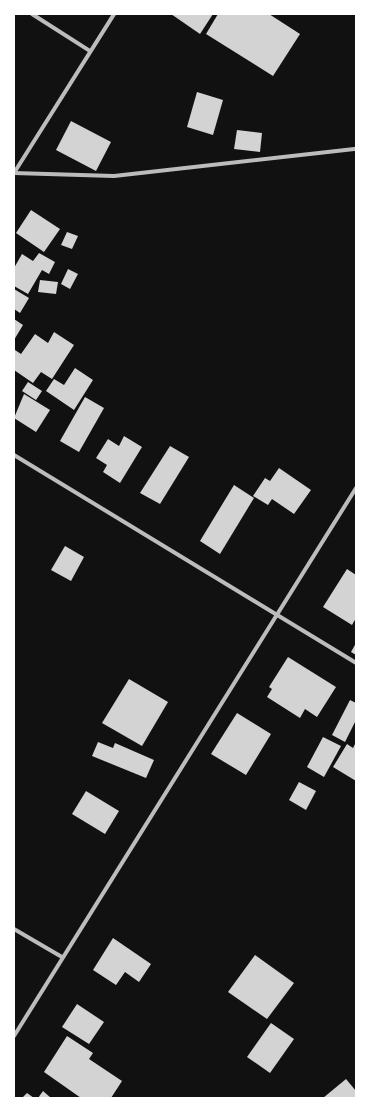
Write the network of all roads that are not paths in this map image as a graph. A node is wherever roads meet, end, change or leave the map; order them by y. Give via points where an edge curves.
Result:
1 (32, 14) edge
2 (114, 14) edge
3 (90, 51) junction
4 (356, 149) edge
5 (14, 173) edge
6 (14, 455) edge
7 (356, 488) edge
8 (278, 615) junction
9 (356, 663) edge
10 (14, 929) edge
11 (62, 957) junction
12 (14, 1036) edge

1 - 3 street
2 - 3 street
3 - 5 street
4 - 5 street via 114,176
6 - 8 street
7 - 8 street
8 - 9 street
8 - 11 street
10 - 11 street
11 - 12 street

